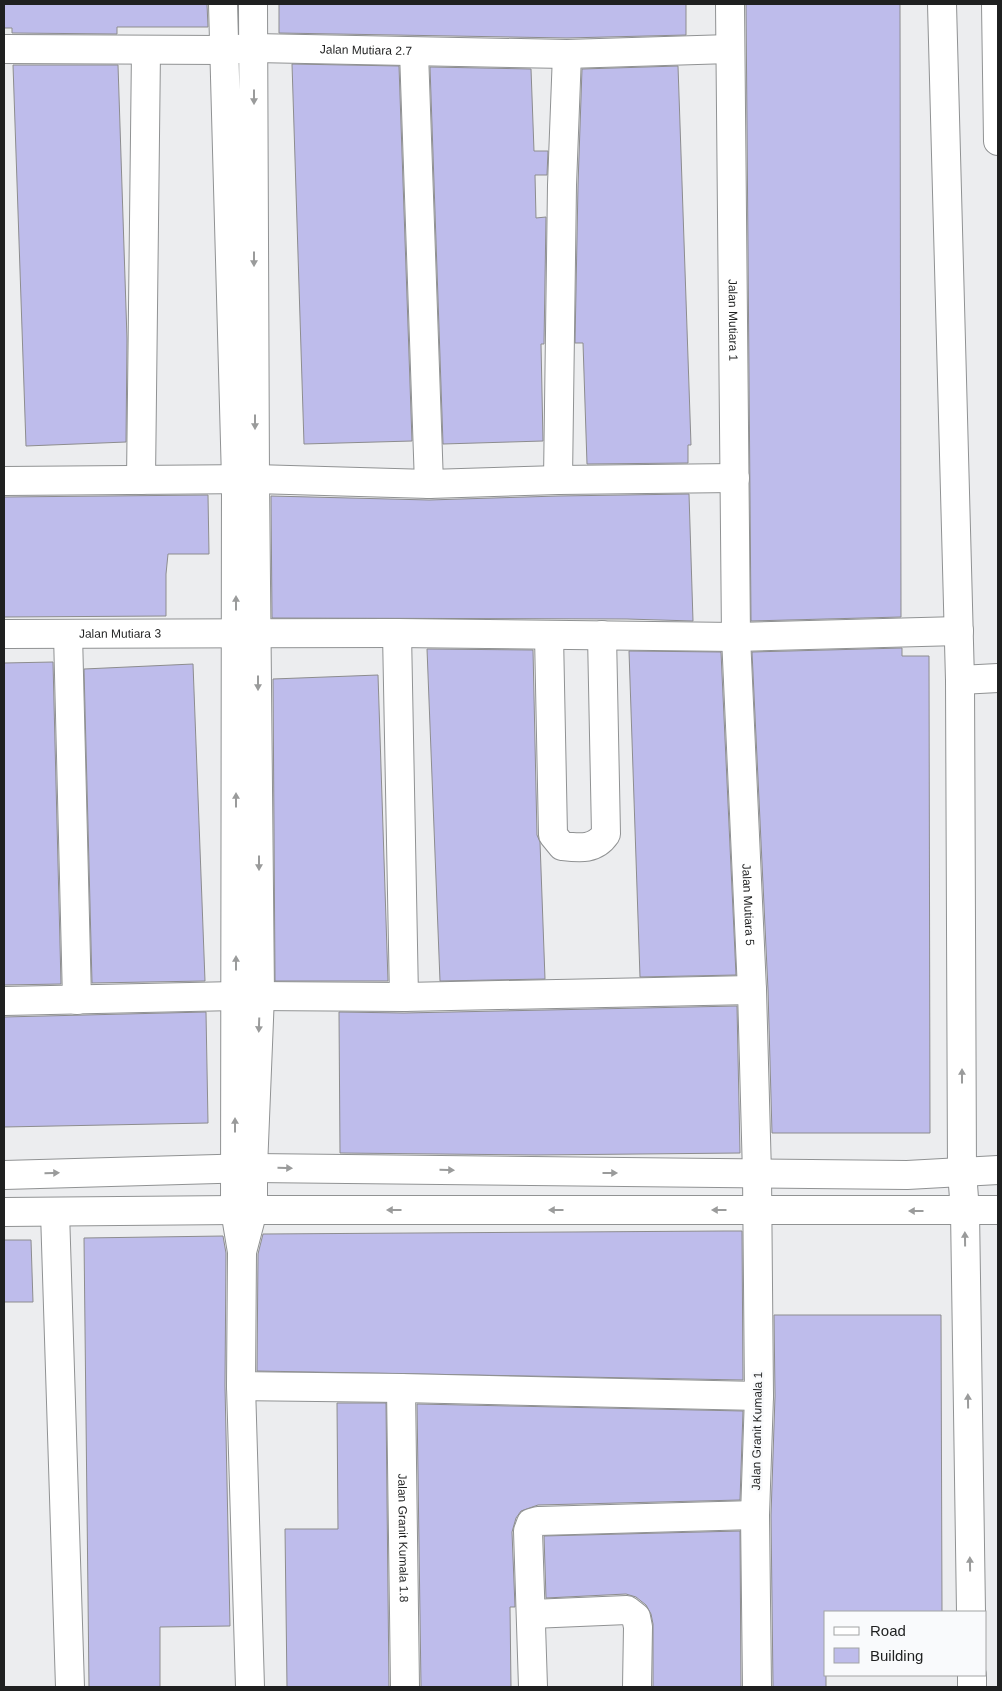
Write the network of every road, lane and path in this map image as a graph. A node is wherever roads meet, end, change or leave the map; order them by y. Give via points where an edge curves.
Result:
1 (223, 4) edge
2 (253, 4) edge
3 (730, 4) edge
4 (942, 4) edge
5 (996, 4) edge
6 (254, 48) junction
7 (4, 49) edge
8 (730, 49) junction
9 (146, 50) junction
10 (223, 50) junction
11 (414, 52) junction
12 (567, 54) junction
13 (998, 141) edge
14 (734, 478) junction
15 (246, 479) junction
16 (141, 480) junction
17 (558, 480) junction
18 (4, 481) edge
19 (429, 484) junction
20 (959, 631) junction
21 (397, 633) junction
22 (4, 634) edge
23 (68, 634) junction
24 (247, 634) junction
25 (549, 635) junction
26 (602, 635) junction
27 (736, 637) junction
28 (998, 678) edge
29 (960, 680) junction
30 (752, 990) junction
31 (248, 995) junction
32 (404, 997) junction
33 (77, 1000) junction
34 (4, 1001) edge
35 (244, 1168) junction
36 (998, 1170) edge
37 (962, 1172) junction
38 (757, 1174) junction
39 (4, 1175) edge
40 (244, 1210) junction
41 (757, 1210) junction
42 (998, 1210) edge
43 (965, 1211) junction
44 (4, 1212) edge
45 (55, 1212) junction
46 (241, 1386) junction
47 (401, 1388) junction
48 (759, 1396) junction
49 (755, 1515) junction
50 (971, 1611) edge
51 (531, 1614) junction
52 (70, 1687) edge
53 (250, 1687) edge
54 (405, 1687) edge
55 (533, 1687) edge
56 (637, 1687) edge
57 (757, 1687) edge

1 - 10 street
2 - 6 street
3 - 8 street, Jalan Mutiara 1
4 - 20 street
5 - 13 street
6 - 10 street, Jalan Mutiara 2.7
6 - 11 street, Jalan Mutiara 2.7
6 -> 15 street
7 - 9 street, Jalan Mutiara 2.7
8 - 12 street, Jalan Mutiara 2.7
8 - 14 street, Jalan Mutiara 1
9 - 10 street, Jalan Mutiara 2.7
9 - 16 street
10 - 15 street
11 - 12 street, Jalan Mutiara 2.7
11 - 19 street
12 - 17 street
14 - 17 street
14 - 27 street, Jalan Mutiara 1
15 - 16 street
15 - 19 street
15 - 24 street
16 - 18 street
17 - 19 street
20 - 27 street, Jalan Mutiara 3
20 - 29 street
21 - 24 street, Jalan Mutiara 3
21 - 25 street, Jalan Mutiara 3
21 - 32 street
22 - 23 street, Jalan Mutiara 3
23 - 24 street, Jalan Mutiara 3
23 - 33 street
24 - 31 street
25 - 26 street, Jalan Mutiara 3
25 - 26 street via 553,835 562,846 583,849 601,841 606,834
26 - 27 street, Jalan Mutiara 3
27 - 30 street, Jalan Mutiara 5
28 - 29 street
37 -> 29 street
30 - 32 street
30 - 38 street, Jalan Mutiara 5
31 - 32 street
31 - 33 street
31 - 35 street
33 - 34 street
35 -> 38 street
39 -> 35 street
35 - 40 street
36 - 37 street
37 - 38 street
37 - 43 street
38 - 41 street, Jalan Granit Kumala 1
41 -> 40 street
40 - 45 street
40 - 46 street
43 -> 41 street
41 - 48 street, Jalan Granit Kumala 1
42 - 43 street
50 -> 43 street
44 - 45 street
45 - 52 street
46 - 47 street
46 - 53 street
47 - 48 street
47 - 54 street, Jalan Granit Kumala 1.8
48 - 49 street, Jalan Granit Kumala 1
49 - 51 street via 531,1523 528,1531
49 - 57 street, Jalan Granit Kumala 1
51 - 55 street
51 - 56 street via 627,1610 636,1617 638,1627

